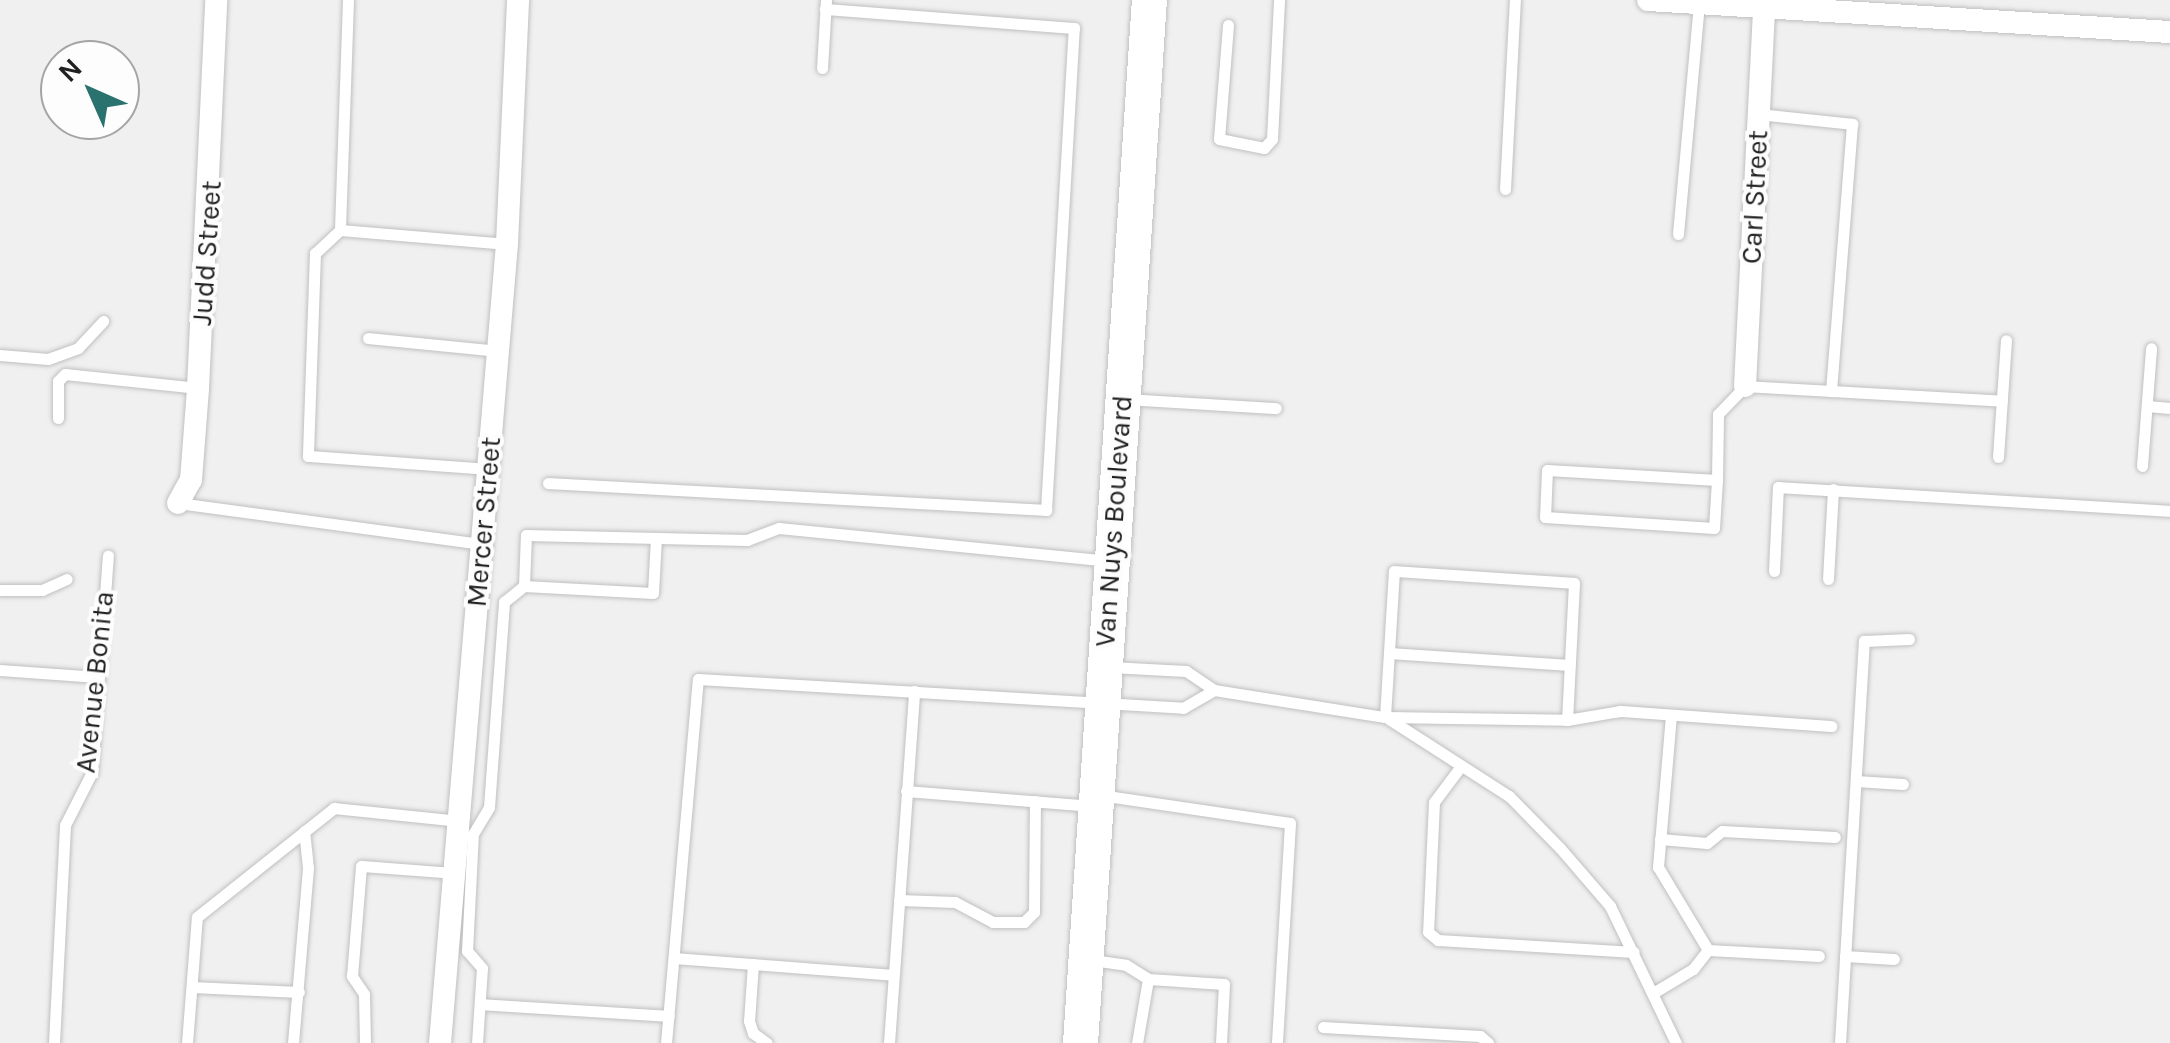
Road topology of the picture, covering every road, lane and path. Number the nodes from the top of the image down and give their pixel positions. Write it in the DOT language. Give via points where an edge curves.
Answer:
graph roads {
  1 [pos="216,0"];
  2 [pos="348,0"];
  3 [pos="518,0"];
  4 [pos="1149,0"];
  5 [pos="1279,0"];
  6 [pos="1515,0"];
  7 [pos="1648,0"];
  8 [pos="1699,3"];
  9 [pos="1779,4"];
  10 [pos="826,5"];
  11 [pos="1228,25"];
  12 [pos="2170,32"];
  13 [pos="822,68"];
  14 [pos="1759,114"];
  15 [pos="1505,189"];
  16 [pos="340,230"];
  17 [pos="1678,234"];
  18 [pos="507,244"];
  19 [pos="103,321"];
  20 [pos="368,338"];
  21 [pos="2006,340"];
  22 [pos="2151,348"];
  23 [pos="498,351"];
  24 [pos="0,355"];
  25 [pos="1746,386"];
  26 [pos="198,388"];
  27 [pos="1832,391"];
  28 [pos="1122,399"];
  29 [pos="2002,401"];
  30 [pos="2147,406"];
  31 [pos="1276,408"];
  32 [pos="2170,408"];
  33 [pos="58,418"];
  34 [pos="1998,457"];
  35 [pos="2142,466"];
  36 [pos="488,470"];
  37 [pos="1717,480"];
  38 [pos="548,484"];
  39 [pos="1833,489"];
  40 [pos="178,503"];
  41 [pos="2170,511"];
  42 [pos="656,538"];
  43 [pos="482,544"];
  44 [pos="108,556"];
  45 [pos="1112,561"];
  46 [pos="1774,572"];
  47 [pos="68,579"];
  48 [pos="1828,579"];
  49 [pos="524,586"];
  50 [pos="0,590"];
  51 [pos="1909,640"];
  52 [pos="1389,653"];
  53 [pos="1570,665"];
  54 [pos="1104,667"];
  55 [pos="0,670"];
  56 [pos="98,677"];
  57 [pos="1214,690"];
  58 [pos="914,691"];
  59 [pos="1102,702"];
  60 [pos="1671,715"];
  61 [pos="1385,716"];
  62 [pos="1567,720"];
  63 [pos="1831,726"];
  64 [pos="1461,766"];
  65 [pos="1856,781"];
  66 [pos="1903,784"];
  67 [pos="906,790"];
  68 [pos="1096,801"];
  69 [pos="1035,802"];
  70 [pos="459,821"];
  71 [pos="304,832"];
  72 [pos="1835,837"];
  73 [pos="1660,839"];
  74 [pos="454,872"];
  75 [pos="899,900"];
  76 [pos="1708,950"];
  77 [pos="1634,952"];
  78 [pos="1820,956"];
  79 [pos="1845,956"];
  80 [pos="674,958"];
  81 [pos="1085,959"];
  82 [pos="1894,959"];
  83 [pos="752,964"];
  84 [pos="894,976"];
  85 [pos="1148,978"];
  86 [pos="192,987"];
  87 [pos="299,992"];
  88 [pos="1653,993"];
  89 [pos="480,1004"];
  90 [pos="668,1016"];
  91 [pos="1323,1027"];
  92 [pos="1670,1042"];
  93 [pos="54,1043"];
  94 [pos="187,1043"];
  95 [pos="293,1043"];
  96 [pos="365,1043"];
  97 [pos="440,1043"];
  98 [pos="477,1043"];
  99 [pos="666,1043"];
  100 [pos="767,1043"];
  101 [pos="888,1043"];
  102 [pos="1080,1043"];
  103 [pos="1137,1043"];
  104 [pos="1221,1043"];
  105 [pos="1277,1043"];
  106 [pos="1488,1043"];
  107 [pos="1840,1043"];
  1 -- 26 [label="street, Judd Street"];
  2 -- 16 [label="lane"];
  3 -- 18 [label="street, Mercer Street"];
  4 -- 28 [label="main road, Van Nuys Boulevard"];
  5 -- 11 [label="lane" via="1272,139 1264,148 1219,139"];
  6 -- 15 [label="lane"];
  7 -- 8 [label="street"];
  8 -- 9 [label="street"];
  8 -- 17 [label="lane"];
  9 -- 12 [label="street"];
  9 -- 14 [label="street, Carl Street"];
  10 -- 13 [label="lane"];
  10 -- 38 [label="lane" via="1074,28 1046,510"];
  14 -- 25 [label="street, Carl Street"];
  14 -- 27 [label="lane" via="1852,124"];
  16 -- 18 [label="lane"];
  16 -- 36 [label="lane" via="315,253 308,456"];
  18 -- 23 [label="street, Mercer Street"];
  19 -- 24 [label="lane" via="78,348 48,359"];
  20 -- 23 [label="lane"];
  21 -- 29 [label="lane"];
  22 -- 30 [label="lane"];
  23 -- 36 [label="street, Mercer Street"];
  25 -- 27 [label="lane"];
  25 -- 37 [label="lane" via="1718,414"];
  26 -- 33 [label="lane" via="65,374 58,381"];
  26 -- 40 [label="street, Judd Street" via="191,480"];
  27 -- 29 [label="lane"];
  28 -- 31 [label="lane"];
  28 -- 45 [label="main road, Van Nuys Boulevard"];
  29 -- 34 [label="lane"];
  30 -- 32 [label="lane"];
  30 -- 35 [label="lane"];
  36 -- 43 [label="street, Mercer Street"];
  37 -- 37 [label="lane" via="1547,470 1545,516 1714,528"];
  39 -- 41 [label="lane"];
  39 -- 46 [label="lane" via="1778,487"];
  39 -- 48 [label="lane"];
  40 -- 43 [label="lane"];
  42 -- 45 [label="lane" via="747,540 779,528"];
  42 -- 49 [label="lane" via="526,535"];
  42 -- 49 [label="lane" via="653,593"];
  43 -- 70 [label="street, Mercer Street"];
  44 -- 56 [label="lane, Avenue Bonita"];
  45 -- 54 [label="main road, Van Nuys Boulevard"];
  47 -- 50 [label="lane" via="42,590"];
  49 -- 89 [label="lane" via="504,602 489,807 473,834 467,951 482,968"];
  51 -- 65 [label="lane" via="1864,641"];
  52 -- 53 [label="lane"];
  52 -- 53 [label="lane" via="1394,570 1574,583"];
  52 -- 61 [label="lane"];
  53 -- 62 [label="lane"];
  54 -- 57 [label="lane" via="1186,671"];
  54 -- 59 [label="main road, Van Nuys Boulevard"];
  55 -- 56 [label="lane"];
  56 -- 93 [label="lane, Avenue Bonita" via="92,772 65,825"];
  57 -- 59 [label="lane" via="1183,708"];
  57 -- 61 [label="lane"];
  58 -- 59 [label="lane"];
  58 -- 67 [label="lane"];
  58 -- 80 [label="lane" via="698,679"];
  59 -- 68 [label="main road, Van Nuys Boulevard"];
  60 -- 62 [label="lane" via="1620,712"];
  60 -- 63 [label="lane"];
  60 -- 73 [label="lane"];
  61 -- 62 [label="lane"];
  61 -- 64 [label="lane"];
  64 -- 77 [label="lane" via="1508,796 1560,848 1610,906"];
  64 -- 77 [label="lane" via="1434,802 1428,932 1438,940"];
  65 -- 66 [label="lane"];
  65 -- 79 [label="lane"];
  67 -- 69 [label="lane"];
  67 -- 75 [label="lane"];
  68 -- 69 [label="lane"];
  68 -- 81 [label="main road, Van Nuys Boulevard"];
  68 -- 105 [label="lane" via="1290,823"];
  69 -- 75 [label="lane" via="1034,912 1008,926 954,902"];
  70 -- 71 [label="lane" via="334,808"];
  70 -- 74 [label="street, Mercer Street"];
  71 -- 86 [label="lane" via="197,917"];
  71 -- 87 [label="lane"];
  72 -- 73 [label="lane" via="1722,831 1708,843"];
  73 -- 76 [label="lane" via="1658,867"];
  74 -- 96 [label="lane" via="360,866 352,976 364,994"];
  74 -- 97 [label="street, Mercer Street"];
  75 -- 84 [label="lane"];
  76 -- 78 [label="lane"];
  76 -- 88 [label="lane" via="1693,970"];
  77 -- 88 [label="lane"];
  79 -- 82 [label="lane"];
  79 -- 107 [label="lane"];
  80 -- 83 [label="lane"];
  80 -- 90 [label="lane"];
  81 -- 85 [label="lane" via="1126,964"];
  81 -- 102 [label="main road, Van Nuys Boulevard"];
  83 -- 84 [label="lane"];
  83 -- 100 [label="lane" via="749,1021"];
  84 -- 101 [label="lane"];
  85 -- 103 [label="lane"];
  85 -- 104 [label="lane" via="1224,984"];
  86 -- 87 [label="lane"];
  86 -- 94 [label="lane"];
  87 -- 95 [label="lane"];
  88 -- 92 [label="lane"];
  89 -- 90 [label="lane"];
  89 -- 98 [label="lane"];
  90 -- 99 [label="lane"];
  91 -- 106 [label="lane" via="1480,1036"];
}
